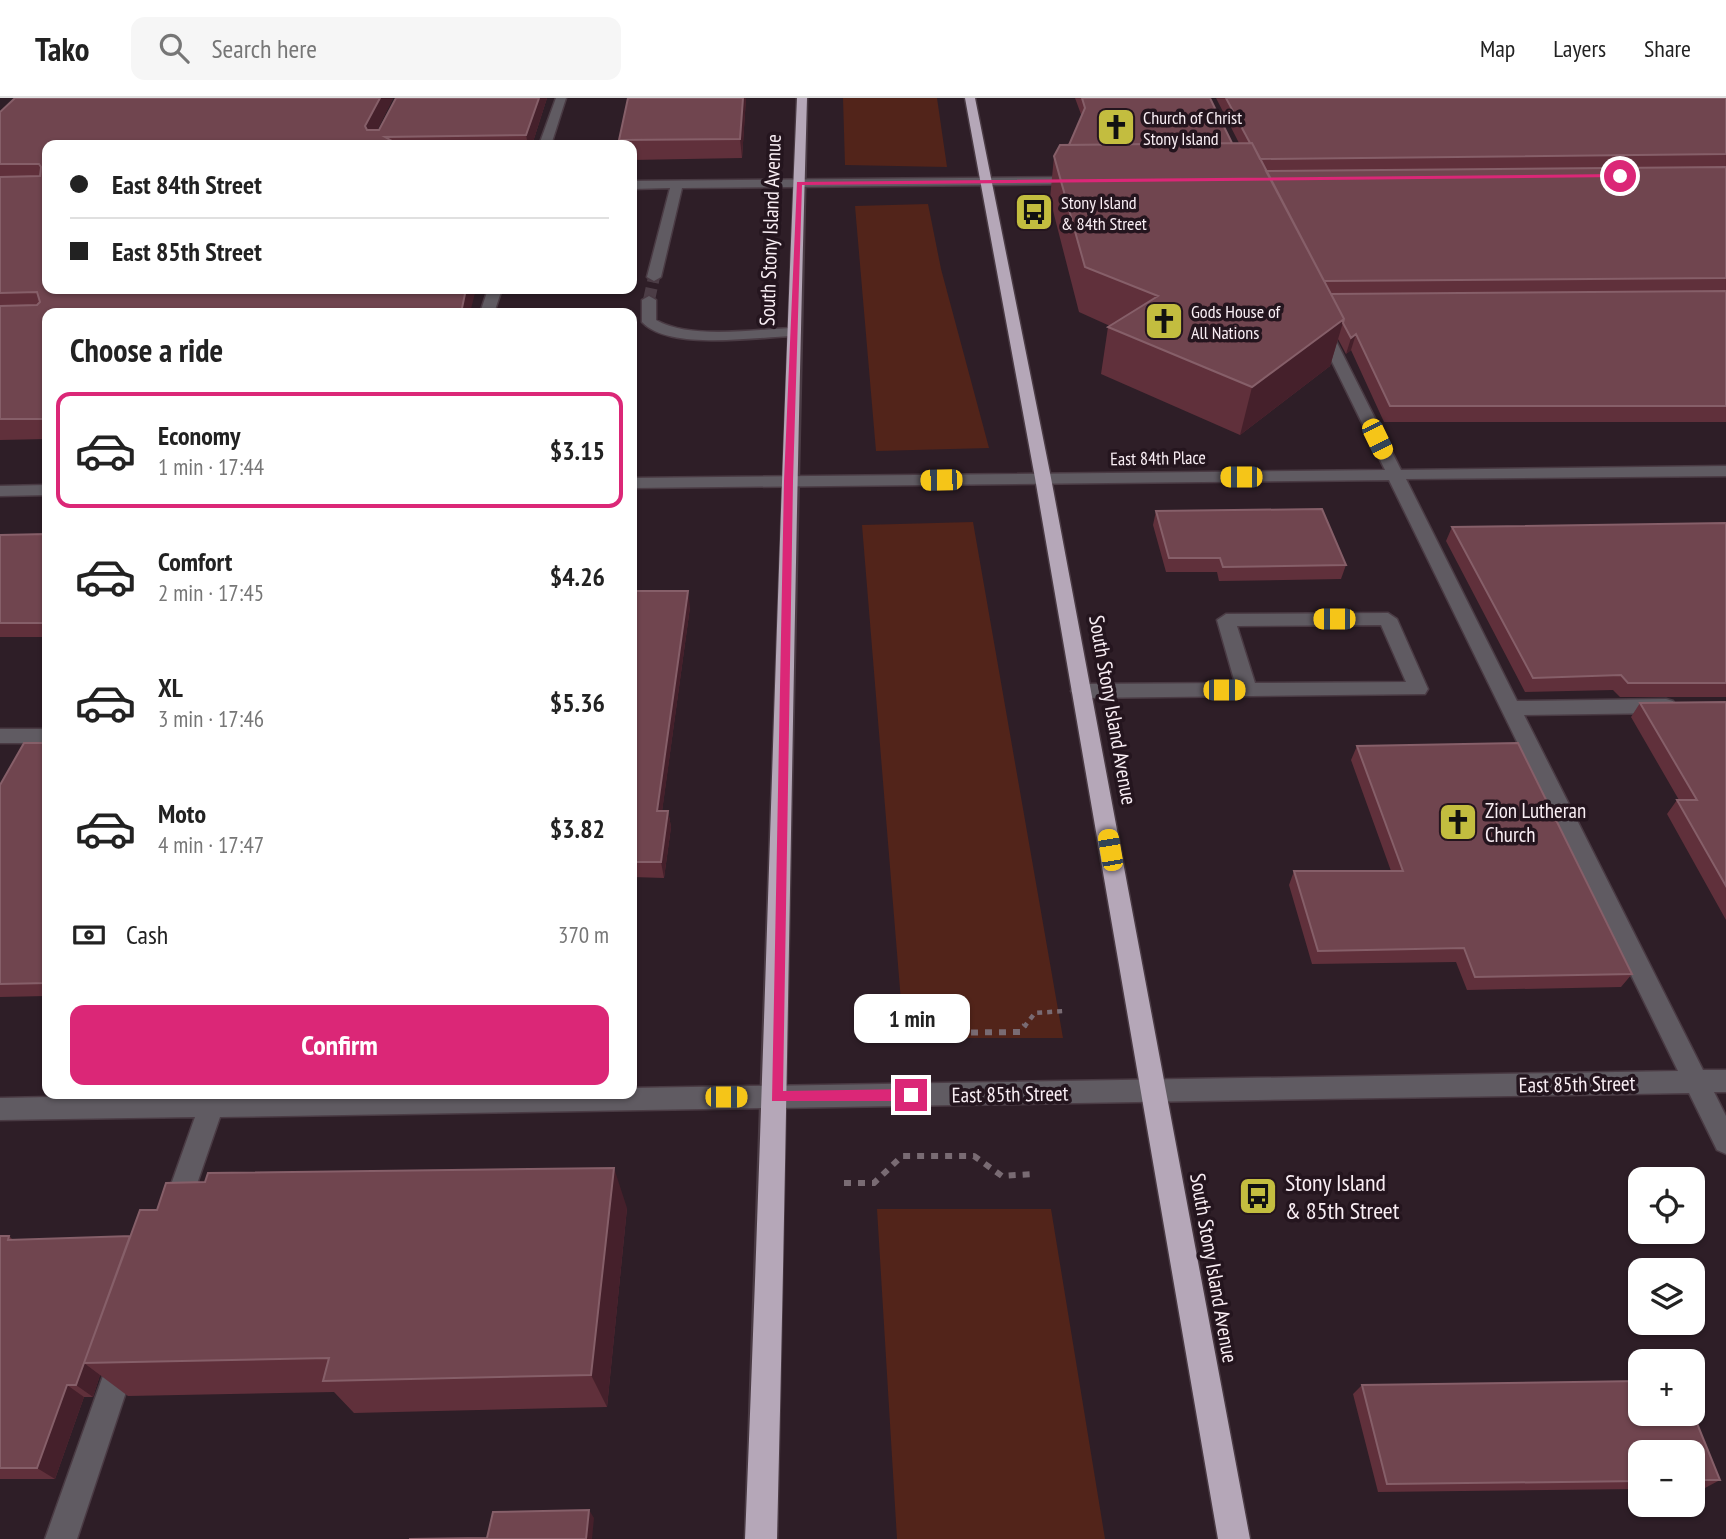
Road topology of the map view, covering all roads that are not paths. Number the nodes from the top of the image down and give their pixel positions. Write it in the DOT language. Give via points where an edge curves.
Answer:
graph roads {
  1 [pos="561,98"];
  2 [pos="802,98"];
  3 [pos="970,98"];
  4 [pos="547,140"];
  5 [pos="1095,181"];
  6 [pos="985,182"];
  7 [pos="799,183"];
  8 [pos="677,184"];
  9 [pos="637,185"];
  10 [pos="654,277"];
  11 [pos="649,300"];
  12 [pos="1316,315"];
  13 [pos="794,332"];
  14 [pos="1726,471"];
  15 [pos="1395,475"];
  16 [pos="1043,478"];
  17 [pos="788,481"];
  18 [pos="637,483"];
  19 [pos="42,490"];
  20 [pos="0,491"];
  21 [pos="1247,690"];
  22 [pos="1081,691"];
  23 [pos="1686,706"];
  24 [pos="1511,708"];
  25 [pos="0,736"];
  26 [pos="42,736"];
  27 [pos="1726,1081"];
  28 [pos="1696,1082"];
  29 [pos="1153,1092"];
  30 [pos="637,1097"];
  31 [pos="776,1097"];
  32 [pos="213,1099"];
  33 [pos="0,1109"];
  34 [pos="1726,1142"];
  35 [pos="167,1233"];
  36 [pos="132,1335"];
  37 [pos="61,1539"];
  38 [pos="761,1539"];
  39 [pos="1234,1539"];
  1 -- 4 [label="street"];
  2 -- 7 [label="highway, South Stony Island Avenue"];
  3 -- 6 [label="highway, South Stony Island Avenue"];
  5 -- 6 [label="street"];
  6 -- 7 [label="street"];
  6 -- 16 [label="highway, South Stony Island Avenue"];
  7 -- 8 [label="street"];
  7 -- 13 [label="highway, South Stony Island Avenue"];
  8 -- 9 [label="street"];
  8 -- 10 [label="street"];
  11 -- 13 [label="street" via="649,322 666,332"];
  12 -- 15 [label="street"];
  13 -- 17 [label="highway, South Stony Island Avenue"];
  14 -- 15 [label="street, East 84th Place"];
  15 -- 16 [label="street, East 84th Place"];
  15 -- 24 [label="street"];
  16 -- 17 [label="street, East 84th Place"];
  16 -- 22 [label="highway, South Stony Island Avenue"];
  17 -- 18 [label="street, East 84th Place"];
  17 -- 31 [label="highway, South Stony Island Avenue"];
  19 -- 20 [label="street"];
  21 -- 21 [label="street" via="1379,689 1418,689 1388,619 1226,620"];
  21 -- 22 [label="street"];
  22 -- 29 [label="highway, South Stony Island Avenue"];
  23 -- 24 [label="street"];
  24 -- 28 [label="street"];
  25 -- 26 [label="street"];
  27 -- 28 [label="street, East 85th Street"];
  28 -- 29 [label="street, East 85th Street"];
  28 -- 34 [label="street"];
  29 -- 31 [label="street, East 85th Street"];
  29 -- 39 [label="highway, South Stony Island Avenue"];
  30 -- 31 [label="street, East 85th Street"];
  31 -- 38 [label="highway, South Stony Island Avenue"];
  32 -- 33 [label="street, East 85th Street"];
  32 -- 35 [label="street"];
  36 -- 37 [label="street"];
}
